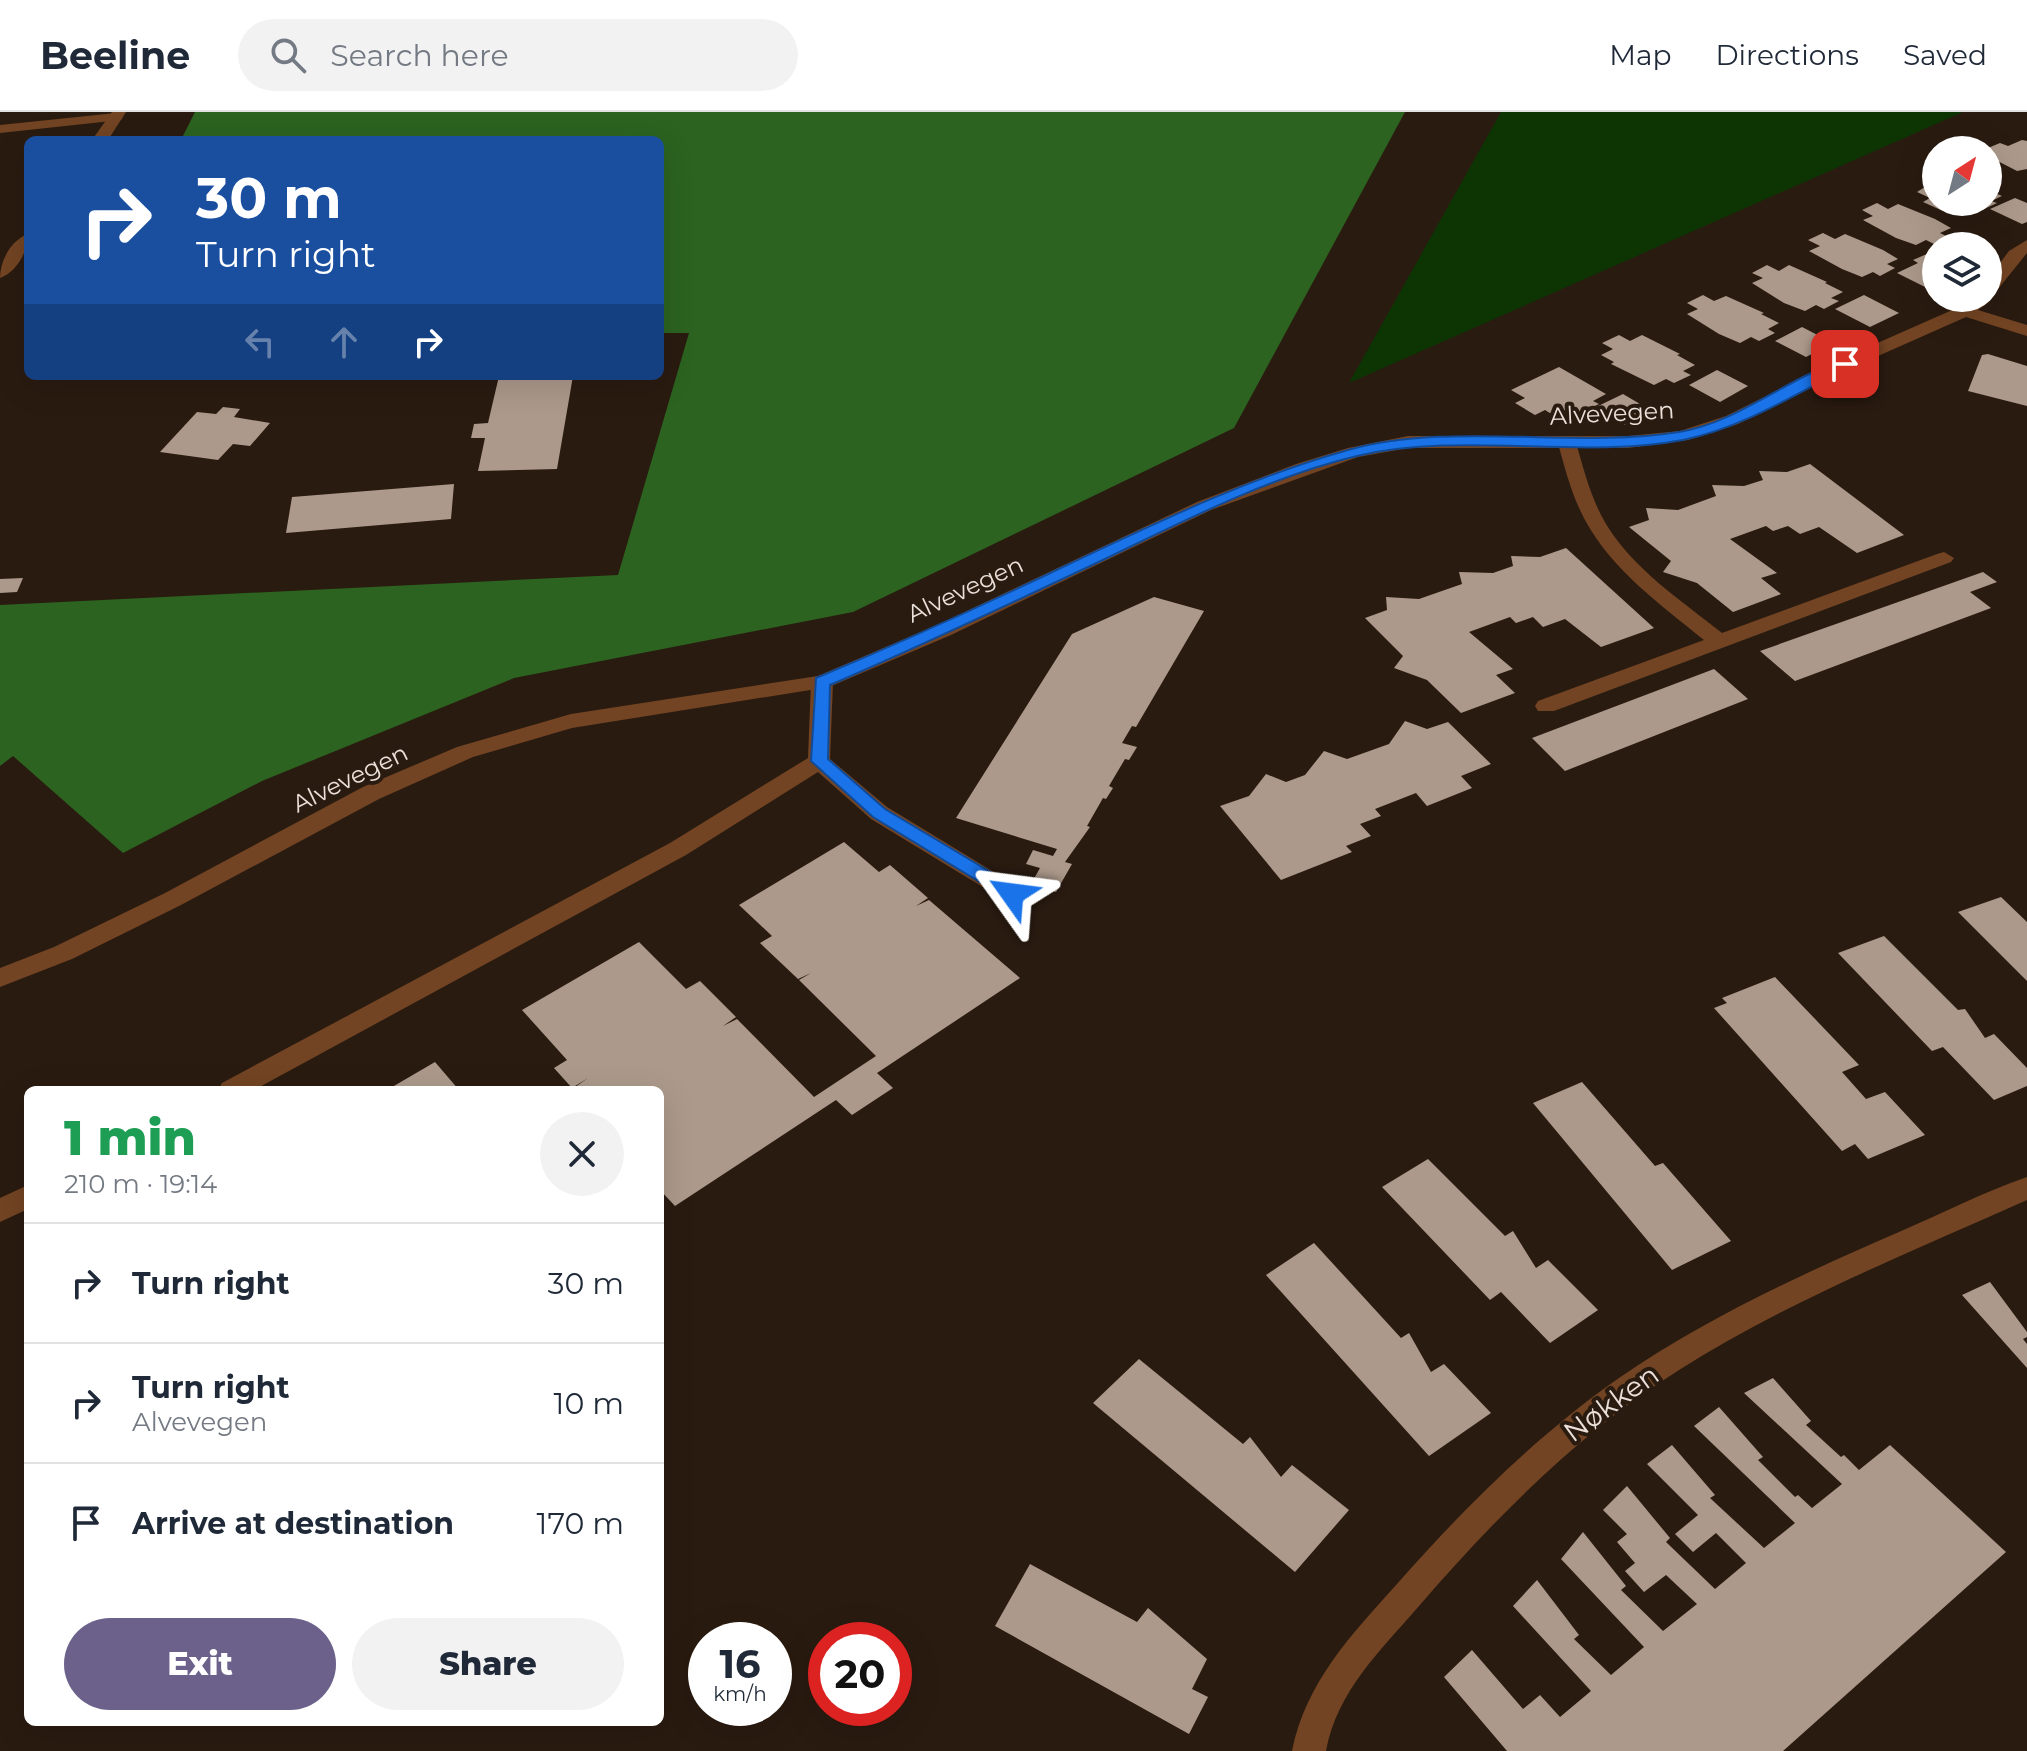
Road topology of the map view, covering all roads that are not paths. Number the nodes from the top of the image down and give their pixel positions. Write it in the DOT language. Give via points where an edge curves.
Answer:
graph roads {
  1 [pos="118,114"];
  2 [pos="0,129"];
  3 [pos="103,136"];
  4 [pos="24,244"];
  5 [pos="2027,245"];
  6 [pos="2002,271"];
  7 [pos="0,273"];
  8 [pos="1957,312"];
  9 [pos="1990,312"];
  10 [pos="2027,331"];
  11 [pos="1567,443"];
  12 [pos="1944,558"];
  13 [pos="1720,642"];
  14 [pos="822,682"];
  15 [pos="1546,706"];
  16 [pos="819,761"];
  17 [pos="1012,894"];
  18 [pos="0,978"];
  19 [pos="238,1086"];
  20 [pos="2027,1188"];
  21 [pos="24,1198"];
  22 [pos="0,1211"];
  23 [pos="1309,1751"];
  1 -- 2 [label="street"];
  1 -- 3 [label="street"];
  4 -- 7 [label="street"];
  5 -- 6 [label="street"];
  8 -- 11 [label="street, Alvevegen" via="1707,430 1657,440"];
  9 -- 10 [label="street, Alvevegen"];
  11 -- 13 [label="street" via="1599,528 1630,566"];
  11 -- 14 [label="street, Alvevegen" via="1408,442 1303,468 1204,506"];
  12 -- 13 [label="street"];
  13 -- 15 [label="street"];
  14 -- 16 [label="street"];
  14 -- 18 [label="street, Alvevegen" via="571,721 476,748 371,793 173,899"];
  16 -- 17 [label="street" via="879,813"];
  16 -- 19 [label="street" via="678,849"];
  20 -- 23 [label="street, Nøkken" via="1751,1315 1669,1360 1579,1424 1452,1543 1334,1681 1316,1717"];
  21 -- 22 [label="street"];
}
